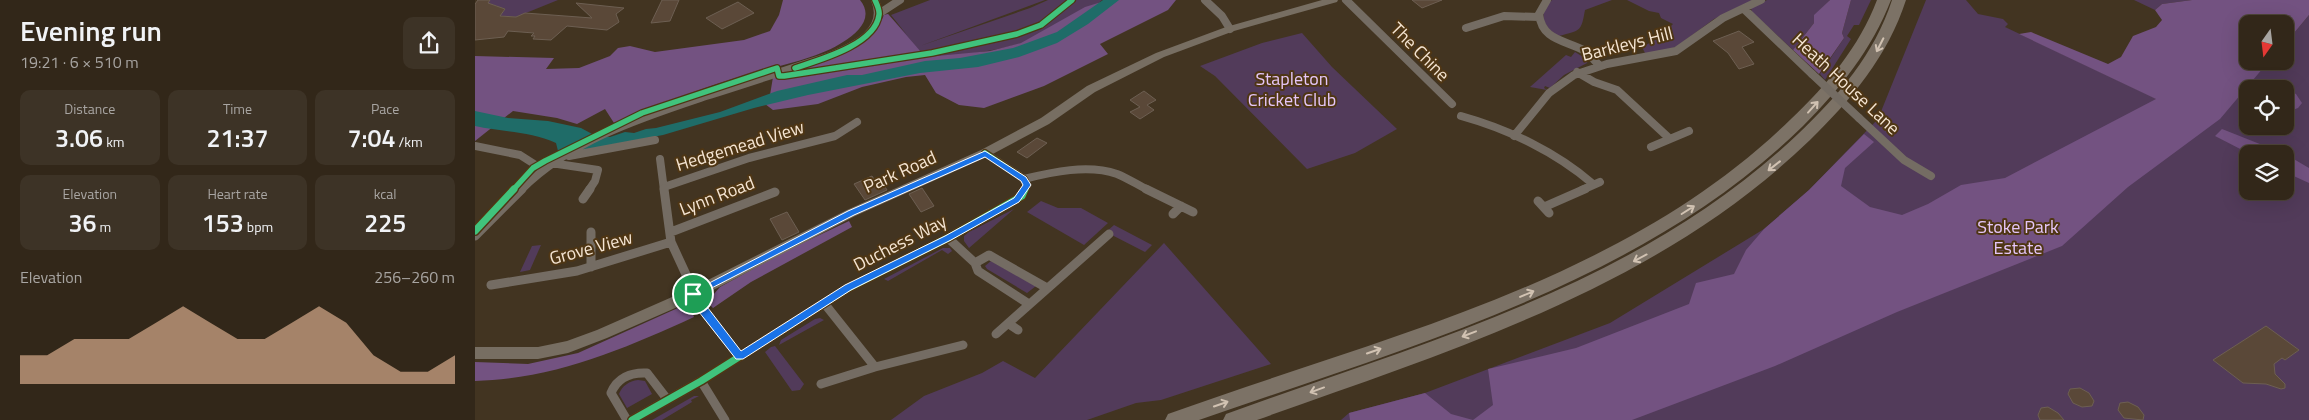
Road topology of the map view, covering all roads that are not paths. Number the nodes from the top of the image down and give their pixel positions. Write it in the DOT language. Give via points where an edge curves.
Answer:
graph roads {
  1 [pos="875,0"];
  2 [pos="900,0"];
  3 [pos="1205,0"];
  4 [pos="1333,0"];
  5 [pos="1347,0"];
  6 [pos="1547,0"];
  7 [pos="1761,0"];
  8 [pos="1884,0"];
  9 [pos="1899,0"];
  10 [pos="1743,9"];
  11 [pos="879,13"];
  12 [pos="1539,17"];
  13 [pos="1230,28"];
  14 [pos="1466,28"];
  15 [pos="1599,65"];
  16 [pos="1577,72"];
  17 [pos="1452,104"];
  18 [pos="1461,116"];
  19 [pos="857,122"];
  20 [pos="1689,131"];
  21 [pos="1515,136"];
  22 [pos="1670,139"];
  23 [pos="655,140"];
  24 [pos="475,146"];
  25 [pos="1651,147"];
  26 [pos="985,153"];
  27 [pos="563,156"];
  28 [pos="660,159"];
  29 [pos="551,163"];
  30 [pos="542,169"];
  31 [pos="1931,176"];
  32 [pos="1024,179"];
  33 [pos="664,188"];
  34 [pos="775,192"];
  35 [pos="583,199"];
  36 [pos="1181,206"];
  37 [pos="1543,207"];
  38 [pos="1193,212"];
  39 [pos="1173,214"];
  40 [pos="591,232"];
  41 [pos="671,232"];
  42 [pos="1109,234"];
  43 [pos="475,236"];
  44 [pos="948,238"];
  45 [pos="671,242"];
  46 [pos="1094,248"];
  47 [pos="1104,253"];
  48 [pos="975,263"];
  49 [pos="591,267"];
  50 [pos="524,271"];
  51 [pos="519,282"];
  52 [pos="491,285"];
  53 [pos="1047,288"];
  54 [pos="693,294"];
  55 [pos="824,303"];
  56 [pos="1029,304"];
  57 [pos="1009,324"];
  58 [pos="1018,330"];
  59 [pos="997,334"];
  60 [pos="963,345"];
  61 [pos="475,353"];
  62 [pos="739,356"];
  63 [pos="875,367"];
  64 [pos="701,381"];
  65 [pos="821,384"];
  66 [pos="667,399"];
  67 [pos="627,420"];
  68 [pos="632,420"];
  69 [pos="725,420"];
  70 [pos="1175,420"];
  71 [pos="1233,420"];
  1 -- 11 [label="street"];
  2 -- 11 [label="street"];
  3 -- 13 [label="street"];
  4 -- 13 [label="main road, Park Road"];
  5 -- 17 [label="street, The Chine"];
  6 -- 12 [label="street" via="1539,10"];
  7 -- 10 [label="street, Barkleys Hill"];
  70 -- 8 [label="highway, one-way" via="1509,302 1601,262 1650,234 1724,187 1798,123 1851,61"];
  9 -- 71 [label="highway, one-way" via="1879,48 1855,84 1813,131 1735,197 1664,245 1517,316"];
  10 -- 15 [label="street, Barkleys Hill" via="1676,50 1649,58"];
  10 -- 31 [label="street, Heath House Lane, bridge" via="1904,160"];
  11 -- 27 [label="street" via="877,22 867,35 843,51 652,114 604,133"];
  12 -- 14 [label="street" via="1504,16"];
  12 -- 15 [label="street" via="1548,35 1585,52"];
  13 -- 26 [label="main road, Park Road" via="1160,55 1110,79"];
  15 -- 16 [label="street, Barkleys Hill"];
  16 -- 21 [label="street, Barkleys Hill" via="1541,101"];
  16 -- 22 [label="street" via="1593,82 1617,90"];
  18 -- 21 [label="street" via="1474,115"];
  19 -- 33 [label="street, Hedgemead View" via="817,144 749,158"];
  20 -- 22 [label="street"];
  21 -- 37 [label="street" via="1596,183"];
  22 -- 25 [label="street"];
  23 -- 27 [label="street"];
  24 -- 30 [label="street" via="517,154"];
  26 -- 32 [label="street"];
  26 -- 54 [label="main road, Park Road" via="851,213"];
  27 -- 29 [label="street"];
  28 -- 33 [label="street"];
  29 -- 30 [label="street"];
  29 -- 35 [label="street" via="598,170"];
  30 -- 43 [label="street"];
  32 -- 36 [label="street" via="1055,172 1105,171"];
  32 -- 44 [label="street, Duchess Way" via="1027,185 1022,196"];
  33 -- 41 [label="street"];
  34 -- 41 [label="street, Lynn Road"];
  36 -- 38 [label="street"];
  36 -- 39 [label="street"];
  40 -- 49 [label="street"];
  41 -- 45 [label="street"];
  42 -- 46 [label="street"];
  44 -- 48 [label="street"];
  44 -- 55 [label="street, Duchess Way"];
  45 -- 49 [label="street, Grove View"];
  45 -- 54 [label="street"];
  46 -- 47 [label="street"];
  46 -- 53 [label="street"];
  48 -- 53 [label="street" via="989,255"];
  48 -- 56 [label="street" via="978,271"];
  49 -- 51 [label="street, Grove View"];
  50 -- 51 [label="street"];
  51 -- 52 [label="street, Grove View"];
  53 -- 56 [label="street"];
  54 -- 61 [label="main road, Park Road" via="568,347 538,352"];
  54 -- 62 [label="street"];
  55 -- 62 [label="street, Duchess Way"];
  55 -- 63 [label="street"];
  56 -- 57 [label="street"];
  57 -- 58 [label="street"];
  57 -- 59 [label="street"];
  60 -- 63 [label="street"];
  62 -- 64 [label="street, Duchess Way"];
  63 -- 65 [label="street"];
  64 -- 66 [label="street, Duchess Way"];
  64 -- 69 [label="street"];
  66 -- 67 [label="street" via="647,372 631,373 613,387 611,393"];
  66 -- 68 [label="street, Duchess Way"];
}
